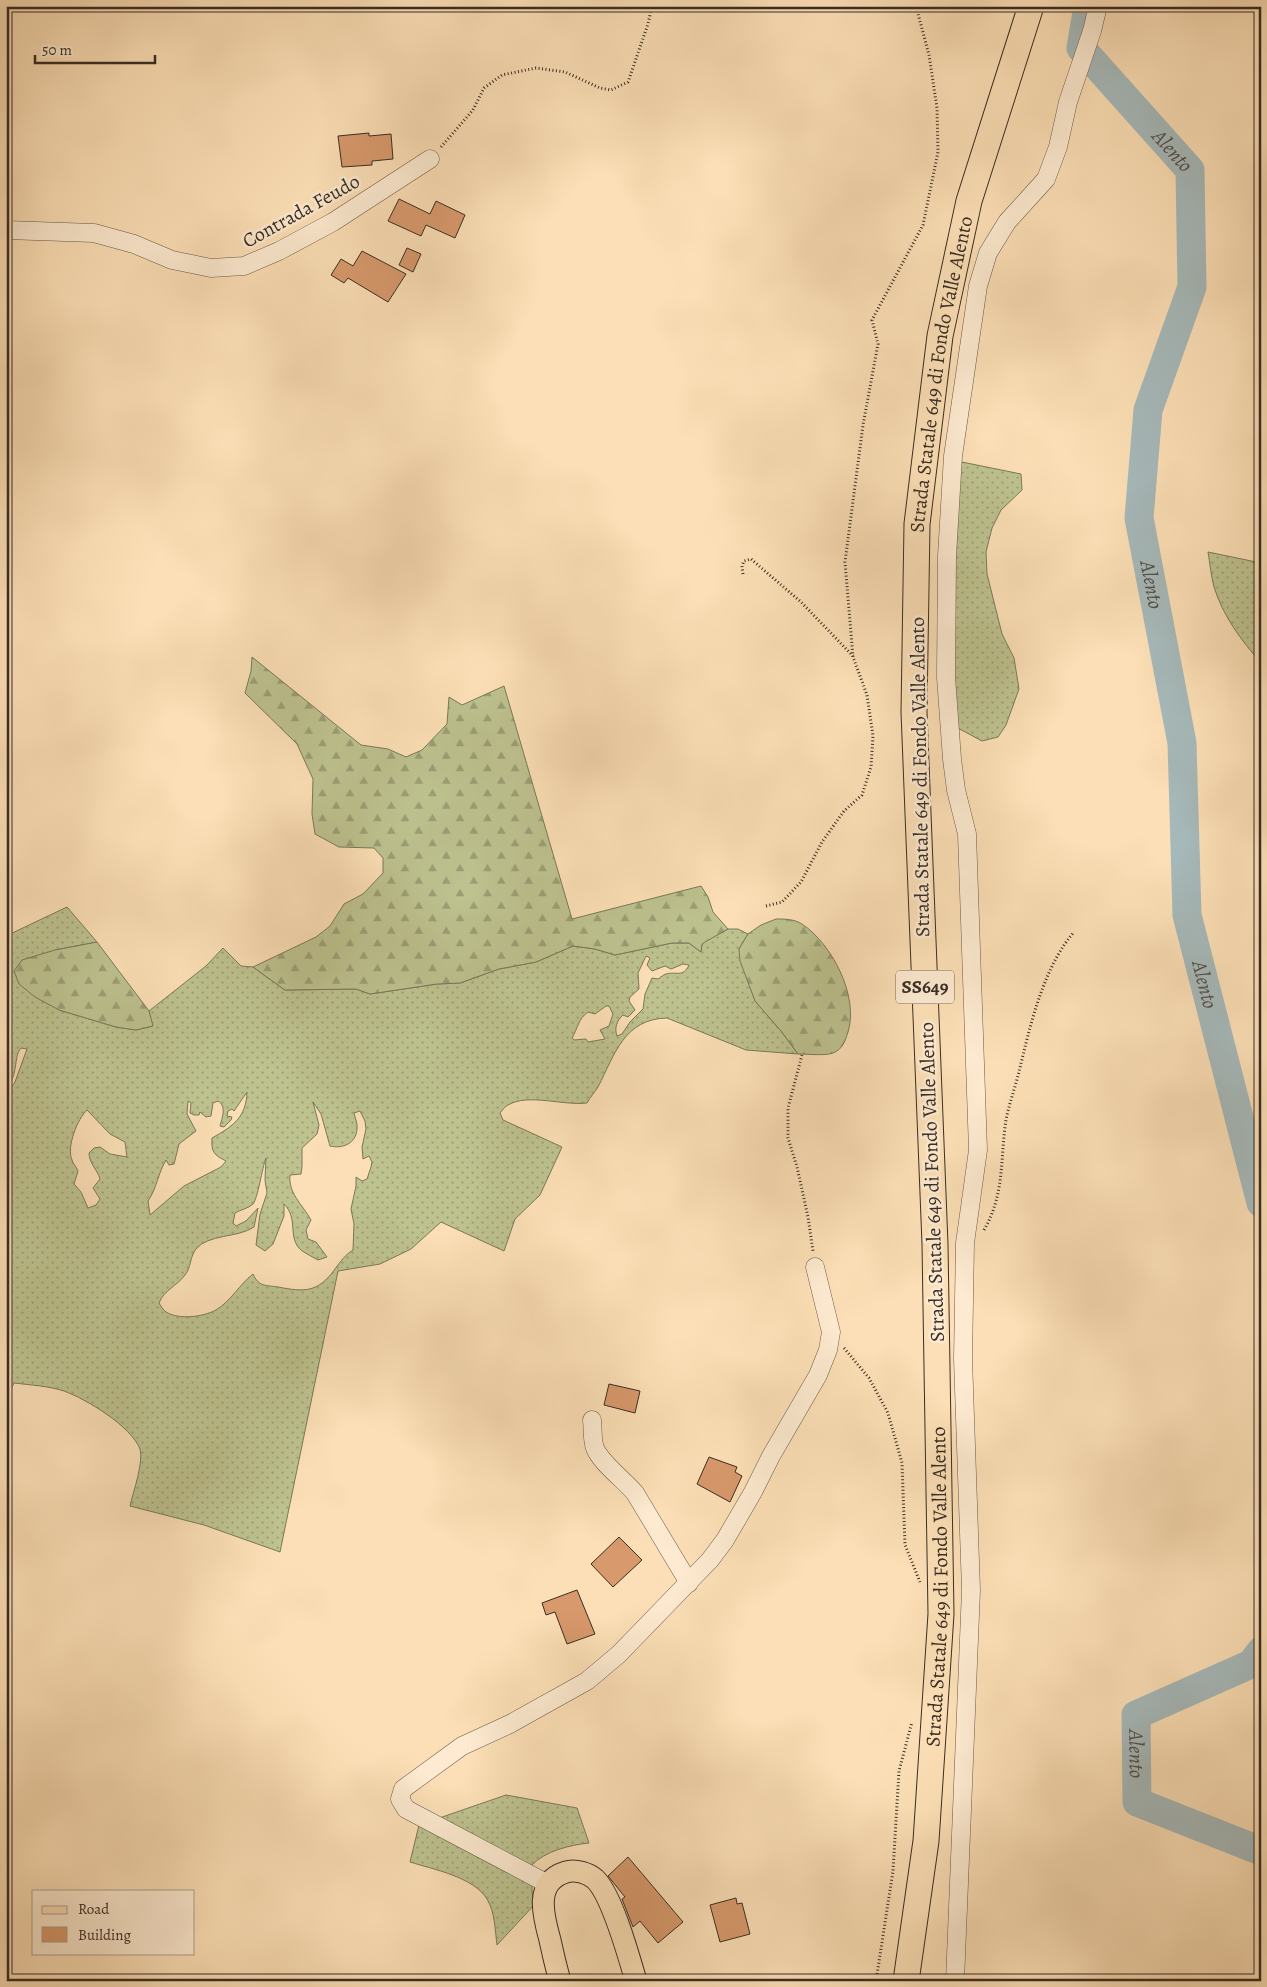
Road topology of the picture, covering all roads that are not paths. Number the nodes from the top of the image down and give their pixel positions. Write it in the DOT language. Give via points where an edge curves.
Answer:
graph roads {
  1 [pos="1031,6"];
  2 [pos="1098,6"];
  3 [pos="430,159"];
  4 [pos="6,230"];
  5 [pos="815,1267"];
  6 [pos="592,1420"];
  7 [pos="689,1583"];
  8 [pos="548,1884"];
  9 [pos="560,1981"];
  10 [pos="636,1981"];
  11 [pos="906,1981"];
  12 [pos="955,1981"];
  1 -- 11 [label="highway, Strada Statale 649 di Fondo Valle Alento / SS649" via="967,210 940,336 917,524 914,712 935,1244 941,1614 926,1842"];
  2 -- 12 [label="street" via="1046,179 1007,222 988,253 978,286 953,456 947,556 946,677 956,790 967,834 978,1150 965,1243 963,1359 971,1590"];
  3 -- 4 [label="street, Contrada Feudo" via="333,222 280,251 244,266 211,268 172,260 134,244 94,233"];
  5 -- 7 [label="street" via="831,1332 828,1350 818,1375 725,1540"];
  6 -- 7 [label="street" via="594,1447 601,1459 636,1494"];
  7 -- 8 [label="street" via="587,1681 510,1724 462,1746 403,1789 400,1799 406,1810"];
  8 -- 9 [label="main road" via="544,1894 544,1916"];
  8 -- 10 [label="main road" via="554,1878 573,1871 595,1879 620,1928"];
}
